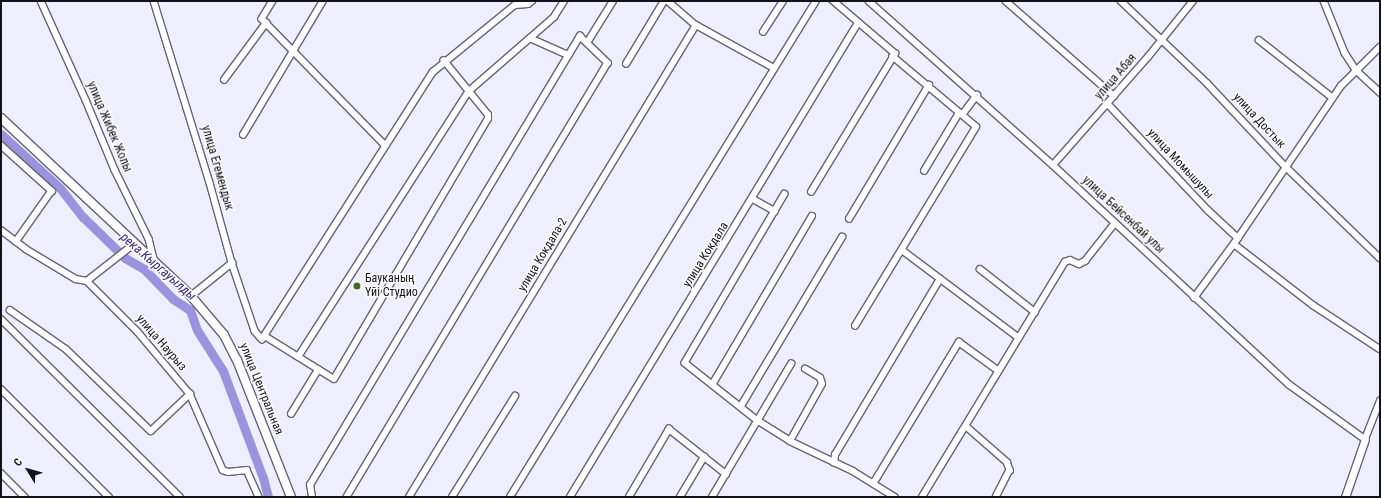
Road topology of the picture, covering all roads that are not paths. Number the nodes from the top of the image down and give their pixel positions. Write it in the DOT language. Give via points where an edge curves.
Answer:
graph roads {
  1 [pos="41,1"];
  2 [pos="154,1"];
  3 [pos="272,1"];
  4 [pos="323,1"];
  5 [pos="532,1"];
  6 [pos="564,1"];
  7 [pos="613,1"];
  8 [pos="664,1"];
  9 [pos="668,1"];
  10 [pos="783,1"];
  11 [pos="816,1"];
  12 [pos="834,1"];
  13 [pos="870,1"];
  14 [pos="1006,1"];
  15 [pos="1121,1"];
  16 [pos="1193,1"];
  17 [pos="1324,1"];
  18 [pos="266,23"];
  19 [pos="858,23"];
  20 [pos="696,24"];
  21 [pos="763,32"];
  22 [pos="530,38"];
  23 [pos="1259,40"];
  24 [pos="1161,41"];
  25 [pos="588,43"];
  26 [pos="1380,47"];
  27 [pos="293,50"];
  28 [pos="568,55"];
  29 [pos="893,57"];
  30 [pos="444,62"];
  31 [pos="626,64"];
  32 [pos="774,68"];
  33 [pos="1356,70"];
  34 [pos="224,80"];
  35 [pos="929,85"];
  36 [pos="469,91"];
  37 [pos="1380,92"];
  38 [pos="977,95"];
  39 [pos="1114,96"];
  40 [pos="1332,97"];
  41 [pos="1108,104"];
  42 [pos="960,114"];
  43 [pos="1,118"];
  44 [pos="243,135"];
  45 [pos="1,145"];
  46 [pos="386,146"];
  47 [pos="1053,165"];
  48 [pos="1286,166"];
  49 [pos="924,171"];
  50 [pos="811,192"];
  51 [pos="785,194"];
  52 [pos="753,199"];
  53 [pos="775,211"];
  54 [pos="812,216"];
  55 [pos="849,219"];
  56 [pos="1115,223"];
  57 [pos="1,230"];
  58 [pos="842,237"];
  59 [pos="1238,238"];
  60 [pos="16,242"];
  61 [pos="134,244"];
  62 [pos="1234,244"];
  63 [pos="902,250"];
  64 [pos="1380,258"];
  65 [pos="155,263"];
  66 [pos="232,263"];
  67 [pos="980,269"];
  68 [pos="940,279"];
  69 [pos="87,281"];
  70 [pos="191,296"];
  71 [pos="1194,298"];
  72 [pos="10,310"];
  73 [pos="1035,312"];
  74 [pos="1,319"];
  75 [pos="855,326"];
  76 [pos="263,337"];
  77 [pos="1020,338"];
  78 [pos="1380,349"];
  79 [pos="298,357"];
  80 [pos="791,364"];
  81 [pos="805,369"];
  82 [pos="318,370"];
  83 [pos="999,371"];
  84 [pos="712,385"];
  85 [pos="1,389"];
  86 [pos="190,394"];
  87 [pos="515,396"];
  88 [pos="1380,401"];
  89 [pos="741,406"];
  90 [pos="291,414"];
  91 [pos="757,420"];
  92 [pos="966,426"];
  93 [pos="1365,439"];
  94 [pos="790,441"];
  95 [pos="704,457"];
  96 [pos="834,463"];
  97 [pos="1,473"];
  98 [pos="726,474"];
  99 [pos="873,484"];
  100 [pos="25,497"];
  101 [pos="109,497"];
  102 [pos="180,497"];
  103 [pos="259,497"];
  104 [pos="291,497"];
  105 [pos="312,497"];
  106 [pos="347,497"];
  107 [pos="409,497"];
  108 [pos="452,497"];
  109 [pos="510,497"];
  110 [pos="570,497"];
  111 [pos="628,497"];
  112 [pos="680,497"];
  113 [pos="712,497"];
  114 [pos="894,497"];
  115 [pos="922,497"];
  116 [pos="996,497"];
  117 [pos="1345,497"];
  1 -- 65 [label="street, улица Жибек Жолы" via="86,100 114,170 149,239"];
  2 -- 66 [label="street, улица Егемендык"];
  3 -- 18 [label="street" via="262,19"];
  4 -- 27 [label="street"];
  5 -- 30 [label="street" via="528,4 515,5"];
  6 -- 22 [label="street" via="554,17"];
  7 -- 25 [label="street"];
  8 -- 31 [label="street"];
  9 -- 20 [label="street"];
  10 -- 21 [label="street"];
  11 -- 32 [label="street"];
  12 -- 19 [label="street"];
  13 -- 38 [label="street, улица Бейсенбай улы"];
  14 -- 39 [label="street"];
  15 -- 24 [label="street, улица Достык"];
  16 -- 24 [label="street, улица Абая"];
  17 -- 33 [label="street" via="1345,53"];
  18 -- 27 [label="street"];
  18 -- 34 [label="street"];
  19 -- 29 [label="street" via="895,54"];
  19 -- 52 [label="street, улица Кокдала"];
  20 -- 32 [label="street"];
  20 -- 107 [label="street, улица Кокдала-2"];
  22 -- 28 [label="street"];
  22 -- 36 [label="street"];
  23 -- 40 [label="street"];
  24 -- 39 [label="street, улица Абая"];
  24 -- 48 [label="street, улица Достык" via="1237,113"];
  25 -- 28 [label="street" via="580,36"];
  25 -- 106 [label="street" via="608,63"];
  26 -- 33 [label="street"];
  27 -- 44 [label="street"];
  27 -- 46 [label="street"];
  28 -- 105 [label="street" via="310,485"];
  29 -- 35 [label="street"];
  29 -- 50 [label="street"];
  30 -- 36 [label="street"];
  30 -- 46 [label="street" via="426,80"];
  32 -- 109 [label="street"];
  33 -- 37 [label="street"];
  33 -- 40 [label="street"];
  35 -- 42 [label="street"];
  35 -- 55 [label="street"];
  36 -- 79 [label="street"];
  36 -- 82 [label="street" via="488,115 488,119 334,379"];
  38 -- 42 [label="street"];
  38 -- 47 [label="street, улица Бейсенбай улы"];
  39 -- 41 [label="street, улица Абая"];
  40 -- 48 [label="street"];
  41 -- 47 [label="street, улица Абая"];
  41 -- 59 [label="street, улица Момышулы" via="1208,210"];
  42 -- 49 [label="street"];
  42 -- 63 [label="street" via="976,128"];
  43 -- 61 [label="main road, улица Центральная"];
  45 -- 60 [label="street" via="52,192"];
  46 -- 76 [label="street"];
  47 -- 56 [label="street, улица Бейсенбай улы"];
  48 -- 59 [label="street"];
  48 -- 64 [label="street, улица Достык"];
  51 -- 53 [label="street"];
  52 -- 53 [label="street"];
  52 -- 110 [label="street, улица Кокдала"];
  53 -- 84 [label="street" via="685,363"];
  54 -- 84 [label="street"];
  56 -- 71 [label="street, улица Бейсенбай улы"];
  56 -- 73 [label="street" via="1085,261 1080,264 1070,260 1065,262"];
  57 -- 60 [label="street, улица Наурыз"];
  58 -- 89 [label="street"];
  59 -- 62 [label="street"];
  60 -- 69 [label="street, улица Наурыз" via="76,278"];
  61 -- 65 [label="main road, улица Центральная"];
  61 -- 69 [label="street"];
  62 -- 71 [label="street"];
  62 -- 78 [label="street" via="1313,305"];
  63 -- 68 [label="street"];
  63 -- 75 [label="street"];
  65 -- 70 [label="main road, улица Центральная"];
  66 -- 70 [label="street"];
  66 -- 76 [label="street, улица Егемендык" via="255,331"];
  67 -- 73 [label="street"];
  68 -- 77 [label="street"];
  68 -- 96 [label="street" via="835,454"];
  69 -- 86 [label="street, улица Наурыз" via="138,332"];
  70 -- 104 [label="main road, улица Центральная" via="231,346"];
  71 -- 93 [label="street, улица Бейсенбай улы" via="1290,385"];
  72 -- 86 [label="street" via="66,349 151,431"];
  73 -- 77 [label="street"];
  74 -- 102 [label="street"];
  76 -- 79 [label="street"];
  77 -- 83 [label="street"];
  79 -- 82 [label="street"];
  80 -- 91 [label="street"];
  81 -- 94 [label="street" via="820,378 822,384"];
  82 -- 90 [label="street"];
  83 -- 92 [label="street"];
  83 -- 99 [label="street" via="959,342"];
  84 -- 89 [label="street"];
  85 -- 101 [label="street"];
  86 -- 103 [label="street, улица Наурыз" via="223,470 247,470"];
  87 -- 108 [label="street"];
  88 -- 93 [label="street"];
  89 -- 91 [label="street"];
  91 -- 94 [label="street"];
  91 -- 98 [label="street"];
  92 -- 115 [label="street"];
  92 -- 116 [label="street" via="1006,462 1010,470"];
  93 -- 117 [label="street"];
  94 -- 96 [label="street"];
  95 -- 98 [label="street"];
  95 -- 111 [label="street" via="668,429"];
  95 -- 112 [label="street"];
  96 -- 99 [label="street"];
  97 -- 100 [label="street"];
  98 -- 113 [label="street"];
  99 -- 114 [label="street"];
}
